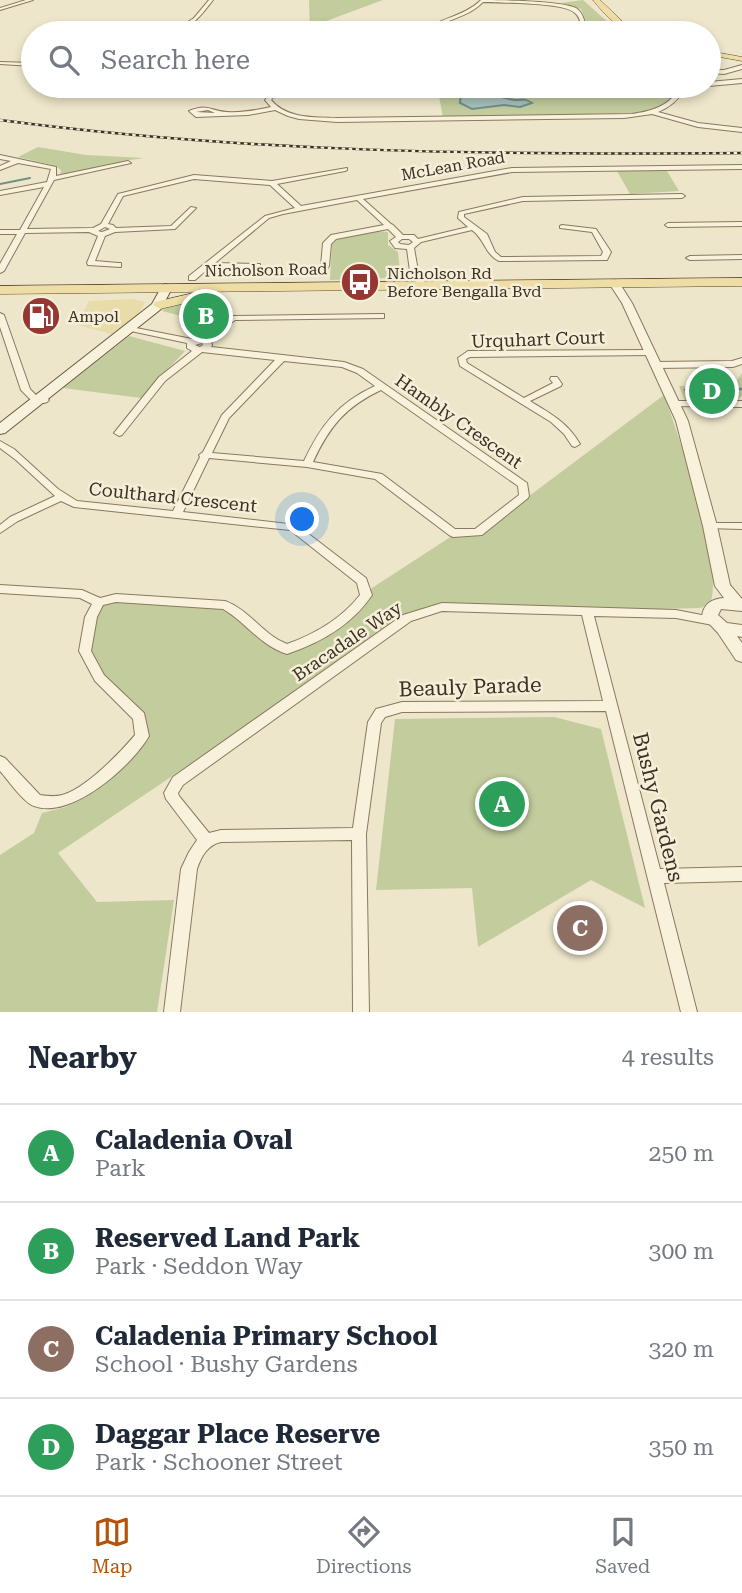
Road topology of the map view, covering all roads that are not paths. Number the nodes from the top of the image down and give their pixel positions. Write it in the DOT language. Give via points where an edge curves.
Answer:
graph roads {
  1 [pos="31,0"];
  2 [pos="211,0"];
  3 [pos="483,0"];
  4 [pos="590,0"];
  5 [pos="596,0"];
  6 [pos="0,9"];
  7 [pos="191,21"];
  8 [pos="443,21"];
  9 [pos="582,21"];
  10 [pos="610,21"];
  11 [pos="617,21"];
  12 [pos="721,57"];
  13 [pos="742,61"];
  14 [pos="0,63"];
  15 [pos="21,64"];
  16 [pos="721,72"];
  17 [pos="742,81"];
  18 [pos="721,83"];
  19 [pos="268,98"];
  20 [pos="677,98"];
  21 [pos="276,108"];
  22 [pos="652,112"];
  23 [pos="225,114"];
  24 [pos="742,130"];
  25 [pos="0,157"];
  26 [pos="19,160"];
  27 [pos="128,163"];
  28 [pos="742,167"];
  29 [pos="0,168"];
  30 [pos="345,169"];
  31 [pos="50,182"];
  32 [pos="272,183"];
  33 [pos="0,193"];
  34 [pos="682,196"];
  35 [pos="358,198"];
  36 [pos="192,208"];
  37 [pos="300,209"];
  38 [pos="742,224"];
  39 [pos="104,225"];
  40 [pos="668,225"];
  41 [pos="391,226"];
  42 [pos="562,227"];
  43 [pos="473,228"];
  44 [pos="92,230"];
  45 [pos="114,230"];
  46 [pos="22,231"];
  47 [pos="0,232"];
  48 [pos="102,234"];
  49 [pos="401,237"];
  50 [pos="418,241"];
  51 [pos="410,247"];
  52 [pos="742,257"];
  53 [pos="690,258"];
  54 [pos="118,265"];
  55 [pos="208,265"];
  56 [pos="257,265"];
  57 [pos="1,267"];
  58 [pos="320,273"];
  59 [pos="192,278"];
  60 [pos="742,282"];
  61 [pos="414,284"];
  62 [pos="742,289"];
  63 [pos="0,290"];
  64 [pos="621,290"];
  65 [pos="160,294"];
  66 [pos="0,296"];
  67 [pos="0,315"];
  68 [pos="381,316"];
  69 [pos="127,329"];
  70 [pos="199,345"];
  71 [pos="282,358"];
  72 [pos="653,359"];
  73 [pos="742,361"];
  74 [pos="554,379"];
  75 [pos="382,386"];
  76 [pos="41,400"];
  77 [pos="524,401"];
  78 [pos="674,404"];
  79 [pos="742,404"];
  80 [pos="0,430"];
  81 [pos="119,433"];
  82 [pos="0,438"];
  83 [pos="0,444"];
  84 [pos="575,444"];
  85 [pos="0,449"];
  86 [pos="15,454"];
  87 [pos="204,455"];
  88 [pos="307,464"];
  89 [pos="61,498"];
  90 [pos="176,516"];
  91 [pos="710,526"];
  92 [pos="742,526"];
  93 [pos="0,530"];
  94 [pos="723,586"];
  95 [pos="0,589"];
  96 [pos="99,601"];
  97 [pos="740,606"];
  98 [pos="587,612"];
  99 [pos="716,616"];
  100 [pos="742,631"];
  101 [pos="741,649"];
  102 [pos="611,705"];
  103 [pos="0,762"];
  104 [pos="359,834"];
  105 [pos="206,840"];
  106 [pos="742,874"];
  107 [pos="654,876"];
  108 [pos="172,1012"];
  109 [pos="361,1012"];
  110 [pos="689,1012"];
  1 -- 6 [label="street"];
  2 -- 7 [label="street"];
  3 -- 8 [label="street"];
  3 -- 9 [label="street" via="567,6 578,11"];
  4 -- 10 [label="main road"];
  5 -- 11 [label="main road"];
  12 -- 13 [label="main road"];
  13 -- 16 [label="street"];
  14 -- 15 [label="street"];
  17 -- 18 [label="street"];
  19 -- 21 [label="street"];
  20 -- 22 [label="street"];
  21 -- 22 [label="street" via="303,117 337,120 609,117"];
  21 -- 23 [label="street"];
  22 -- 24 [label="street" via="698,125"];
  25 -- 26 [label="street"];
  26 -- 29 [label="street"];
  26 -- 31 [label="street" via="54,168"];
  27 -- 31 [label="street"];
  28 -- 35 [label="street, McLean Road" via="512,170"];
  30 -- 32 [label="street"];
  31 -- 33 [label="street"];
  31 -- 46 [label="street"];
  32 -- 37 [label="street"];
  32 -- 39 [label="street" via="194,177 120,195"];
  34 -- 43 [label="street" via="523,199 461,213"];
  35 -- 37 [label="street, McLean Road"];
  35 -- 41 [label="street"];
  36 -- 45 [label="street" via="173,228"];
  37 -- 55 [label="street, McLean Road" via="267,217"];
  38 -- 40 [label="street"];
  39 -- 44 [label="street"];
  39 -- 45 [label="street"];
  41 -- 49 [label="street"];
  41 -- 58 [label="street" via="334,237 327,243"];
  42 -- 43 [label="street" via="594,230 607,252 604,258 499,259"];
  43 -- 50 [label="street"];
  44 -- 46 [label="street"];
  44 -- 48 [label="street"];
  45 -- 48 [label="street"];
  46 -- 47 [label="street"];
  46 -- 57 [label="street"];
  48 -- 54 [label="street" via="92,263"];
  49 -- 50 [label="street"];
  49 -- 51 [label="street" via="396,244"];
  50 -- 51 [label="street"];
  51 -- 61 [label="street"];
  52 -- 53 [label="street"];
  55 -- 56 [label="street"];
  55 -- 59 [label="street, McLean Road"];
  60 -- 64 [label="main road, Nicholson Road"];
  61 -- 64 [label="main road, Nicholson Road"];
  61 -- 65 [label="main road, Nicholson Road"];
  61 -- 65 [label="main road, Nicholson Road" via="183,298"];
  62 -- 64 [label="main road, Nicholson Road"];
  63 -- 65 [label="main road, Nicholson Road"];
  64 -- 72 [label="street"];
  65 -- 66 [label="main road, Nicholson Road"];
  65 -- 69 [label="main road"];
  67 -- 76 [label="street" via="26,390"];
  68 -- 70 [label="street" via="241,317 227,320"];
  69 -- 70 [label="street, Hambly Crescent"];
  69 -- 76 [label="main road"];
  70 -- 71 [label="street, Hambly Crescent"];
  70 -- 81 [label="street" via="162,379"];
  71 -- 75 [label="street, Hambly Crescent" via="344,365"];
  71 -- 87 [label="street" via="225,417"];
  72 -- 73 [label="street"];
  72 -- 77 [label="street, Urquhart Court" via="468,354 462,358 463,364"];
  72 -- 78 [label="street"];
  74 -- 77 [label="street" via="558,384"];
  75 -- 88 [label="street" via="341,408 319,436"];
  75 -- 88 [label="street, Hambly Crescent" via="523,485 524,496 478,533 453,533 377,476"];
  76 -- 80 [label="main road"];
  76 -- 82 [label="main road"];
  77 -- 84 [label="street, Urquhart Court" via="554,420"];
  78 -- 79 [label="street"];
  78 -- 91 [label="street"];
  83 -- 86 [label="street, Coulthard Crescent"];
  85 -- 86 [label="street, Coulthard Crescent"];
  86 -- 89 [label="street, Coulthard Crescent"];
  87 -- 88 [label="street, Hambly Crescent"];
  87 -- 90 [label="street"];
  89 -- 90 [label="street, Coulthard Crescent" via="74,504"];
  89 -- 93 [label="street"];
  90 -- 96 [label="street, Coulthard Crescent" via="293,527 362,581 366,595 334,626 287,649 271,643 225,605 116,598"];
  91 -- 92 [label="street"];
  91 -- 94 [label="street"];
  94 -- 97 [label="street"];
  94 -- 99 [label="street"];
  95 -- 96 [label="street" via="82,594"];
  96 -- 103 [label="street" via="90,617 85,651 99,678 139,717 142,736 129,754 69,799 52,803 36,801"];
  97 -- 99 [label="street"];
  98 -- 99 [label="street, Bracadale Way"];
  98 -- 102 [label="street, Bushy Gardens"];
  98 -- 105 [label="street, Bracadale Way" via="442,607 407,618 178,781 171,793 173,799"];
  99 -- 100 [label="street"];
  99 -- 101 [label="street"];
  102 -- 104 [label="street, Beauly Parade" via="402,707 381,713 375,722"];
  102 -- 107 [label="street, Bushy Gardens"];
  104 -- 105 [label="street"];
  104 -- 109 [label="street, Beauly Parade"];
  105 -- 108 [label="street" via="189,869"];
  106 -- 107 [label="street"];
  107 -- 110 [label="street, Bushy Gardens"];
}
